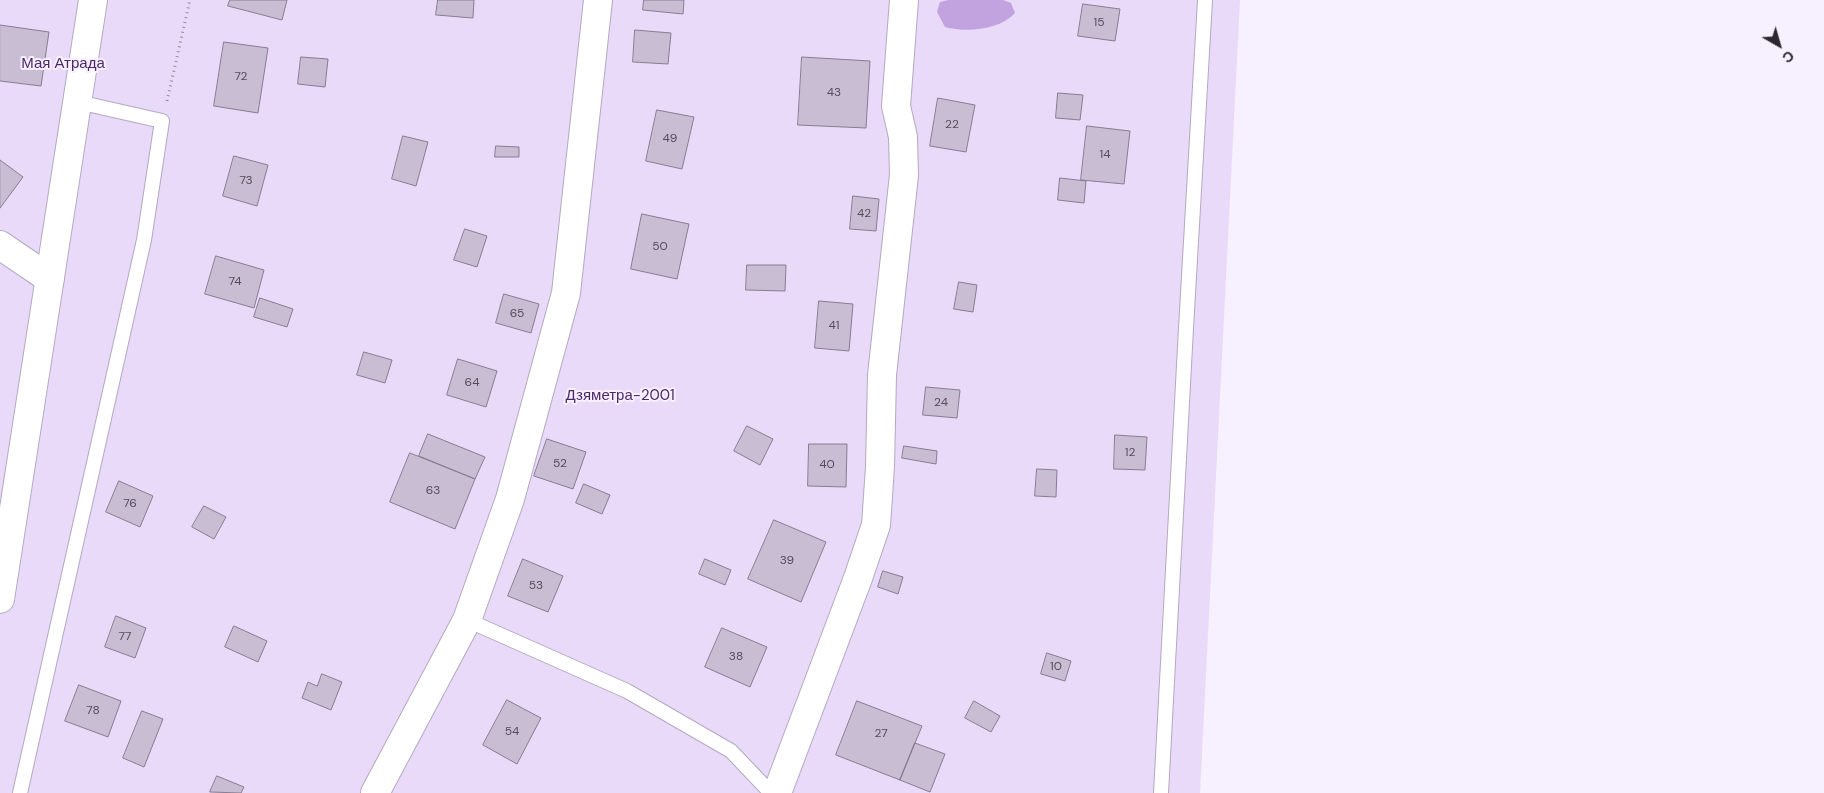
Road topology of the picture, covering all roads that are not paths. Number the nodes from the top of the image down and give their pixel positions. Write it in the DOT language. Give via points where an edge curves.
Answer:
graph roads {
  1 [pos="93,0"];
  2 [pos="598,0"];
  3 [pos="904,0"];
  4 [pos="1205,0"];
  5 [pos="78,102"];
  6 [pos="0,245"];
  7 [pos="50,279"];
  8 [pos="0,599"];
  9 [pos="467,620"];
  10 [pos="20,793"];
  11 [pos="375,793"];
  12 [pos="770,793"];
  13 [pos="777,793"];
  14 [pos="1161,793"];
  1 -- 5 [label="street"];
  2 -- 9 [label="street" via="566,293 510,499"];
  3 -- 13 [label="street" via="896,106 903,137 904,175 882,375 876,525"];
  4 -- 14 [label="lane"];
  5 -- 7 [label="street"];
  5 -- 10 [label="lane" via="162,121 144,240"];
  6 -- 7 [label="street"];
  7 -- 8 [label="street"];
  9 -- 11 [label="street"];
  9 -- 12 [label="lane" via="627,691 731,751"];
}
